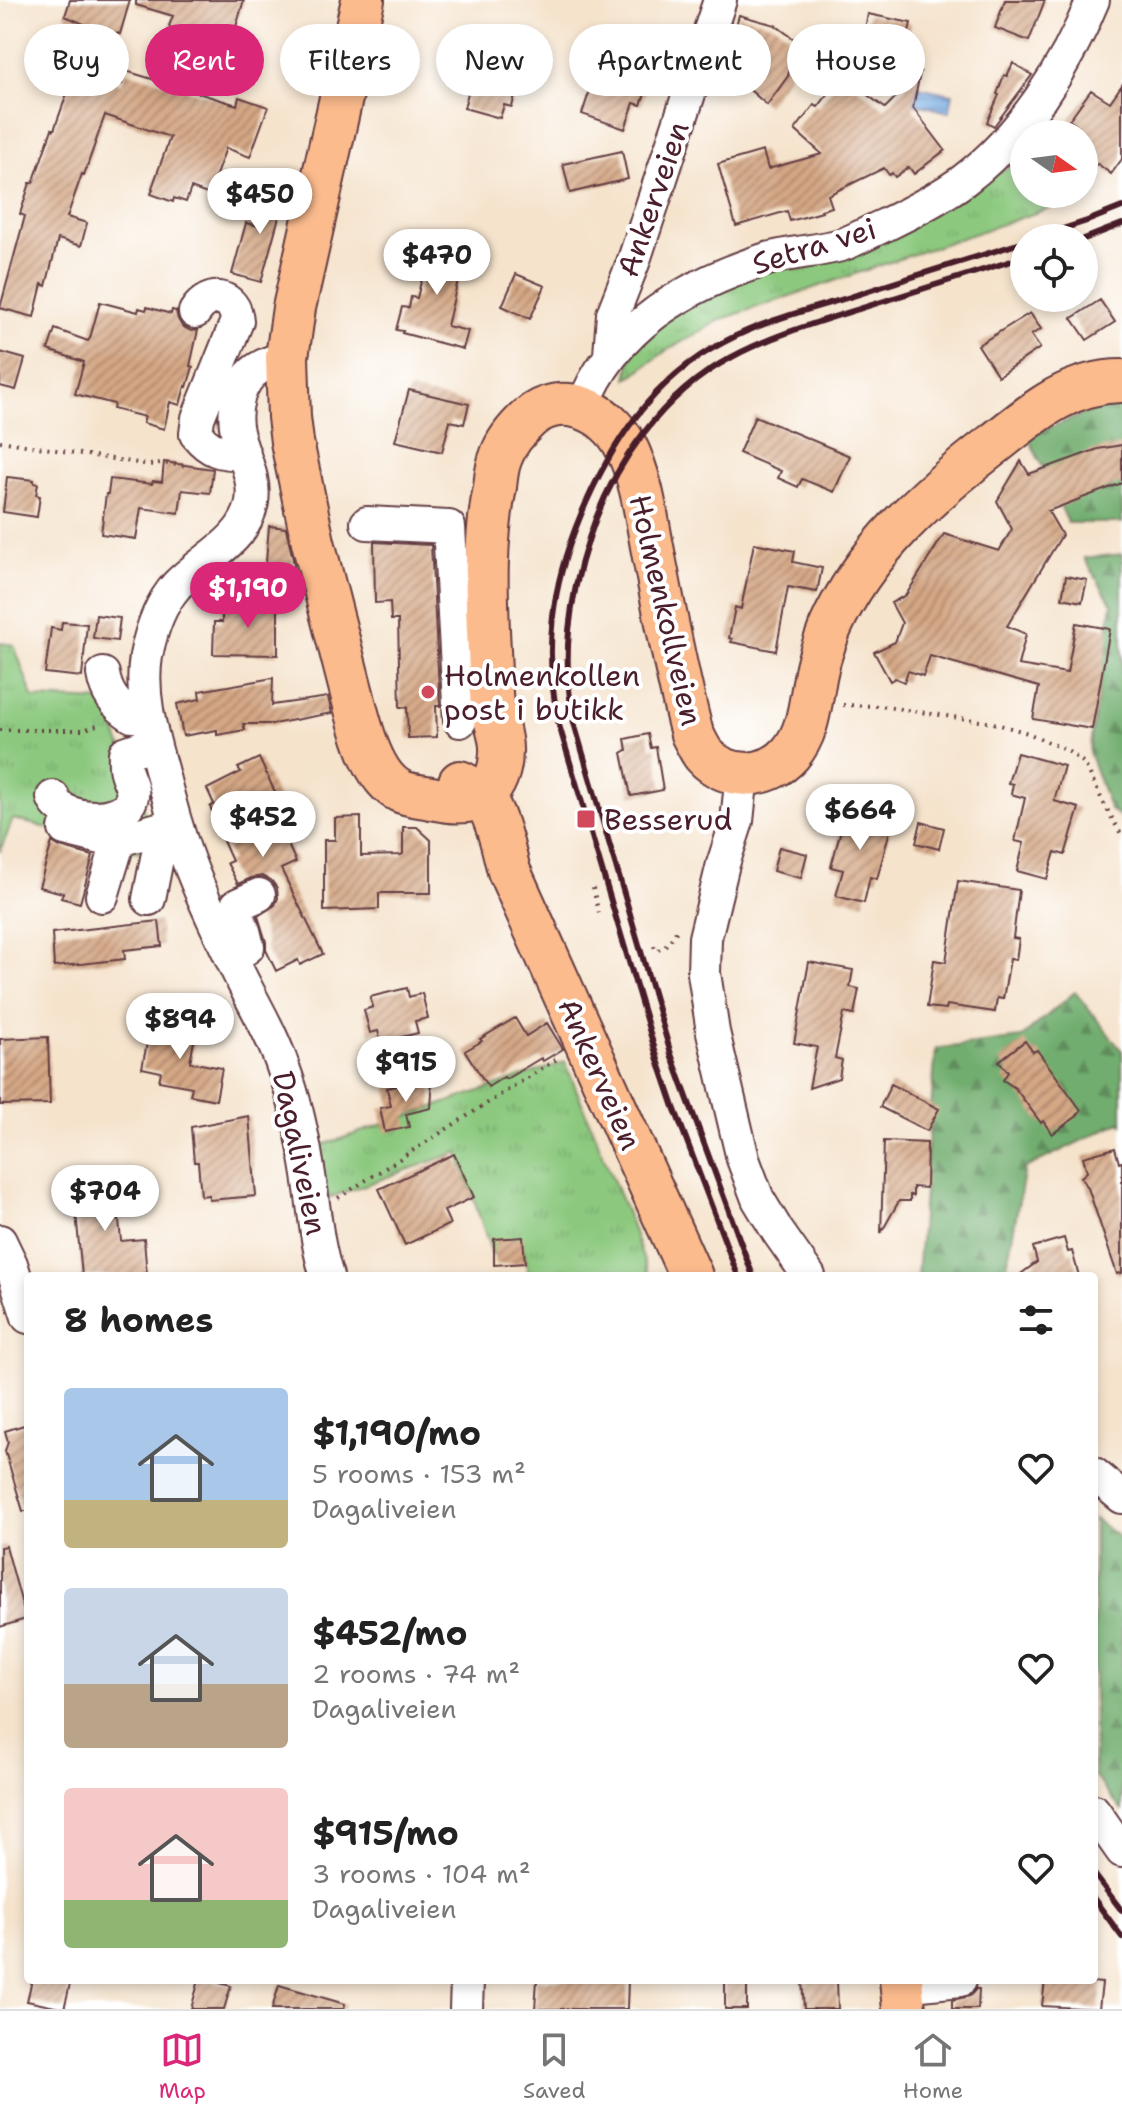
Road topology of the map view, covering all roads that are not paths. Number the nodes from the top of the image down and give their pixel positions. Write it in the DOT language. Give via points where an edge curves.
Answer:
graph roads {
  1 [pos="363,0"];
  2 [pos="720,0"];
  3 [pos="1093,0"];
  4 [pos="195,312"];
  5 [pos="610,355"];
  6 [pos="287,357"];
  7 [pos="1122,381"];
  8 [pos="583,406"];
  9 [pos="244,454"];
  10 [pos="367,523"];
  11 [pos="472,648"];
  12 [pos="103,674"];
  13 [pos="150,728"];
  14 [pos="742,774"];
  15 [pos="456,794"];
  16 [pos="53,797"];
  17 [pos="170,826"];
  18 [pos="65,829"];
  19 [pos="119,840"];
  20 [pos="259,895"];
  21 [pos="102,896"];
  22 [pos="149,899"];
  23 [pos="231,958"];
  24 [pos="0,1241"];
  25 [pos="326,1272"];
  26 [pos="689,1272"];
  27 [pos="806,1272"];
  28 [pos="24,1304"];
  29 [pos="1098,1477"];
  30 [pos="1122,1497"];
  31 [pos="1098,1817"];
  32 [pos="1122,1851"];
  33 [pos="467,1984"];
  34 [pos="941,1984"];
  35 [pos="902,1992"];
  36 [pos="466,2009"];
  1 -- 6 [label="main road"];
  2 -- 5 [label="street, Ankerveien" via="613,314"];
  3 -- 5 [label="street, Setra vei" via="1073,46 1032,112 964,180 909,214 843,244 766,259 694,288 648,317"];
  4 -- 9 [label="street" via="208,299 226,299 237,314 196,434 222,453"];
  5 -- 8 [label="street, Setra vei"];
  6 -- 9 [label="street, Dagaliveien" via="256,369 238,396 236,430"];
  6 -- 15 [label="main road" via="297,469 375,763 388,782 405,793"];
  7 -- 14 [label="main road" via="1092,384 1050,402 919,505 879,549 832,625 796,746 777,765"];
  8 -- 11 [label="main road" via="559,406 531,416 500,457 485,589"];
  8 -- 14 [label="main road, Holmenkollveien" via="615,428 631,459 692,734 707,758"];
  9 -- 13 [label="street, Dagaliveien" via="253,493 247,520 175,588 150,637 144,682"];
  10 -- 11 [label="street" via="449,527"];
  11 -- 15 [label="main road" via="478,746"];
  12 -- 13 [label="street" via="111,698"];
  13 -- 16 [label="street" via="125,753 124,769 133,791 122,811 84,816 65,811"];
  13 -- 17 [label="street, Dagaliveien"];
  14 -- 27 [label="street" via="737,821 705,938 704,973 743,1159 758,1199"];
  15 -- 26 [label="main road, Ankerveien" via="483,848 509,871"];
  17 -- 19 [label="street"];
  17 -- 22 [label="street"];
  17 -- 23 [label="street, Dagaliveien"];
  18 -- 19 [label="street"];
  19 -- 21 [label="street"];
  20 -- 23 [label="street" via="237,905 248,947"];
  23 -- 25 [label="street, Dagaliveien" via="275,1044 292,1093"];
  24 -- 28 [label="street"];
  29 -- 30 [label="street"];
  31 -- 32 [label="street"];
  33 -- 36 [label="street"];
  34 -- 35 [label="street"];
}
